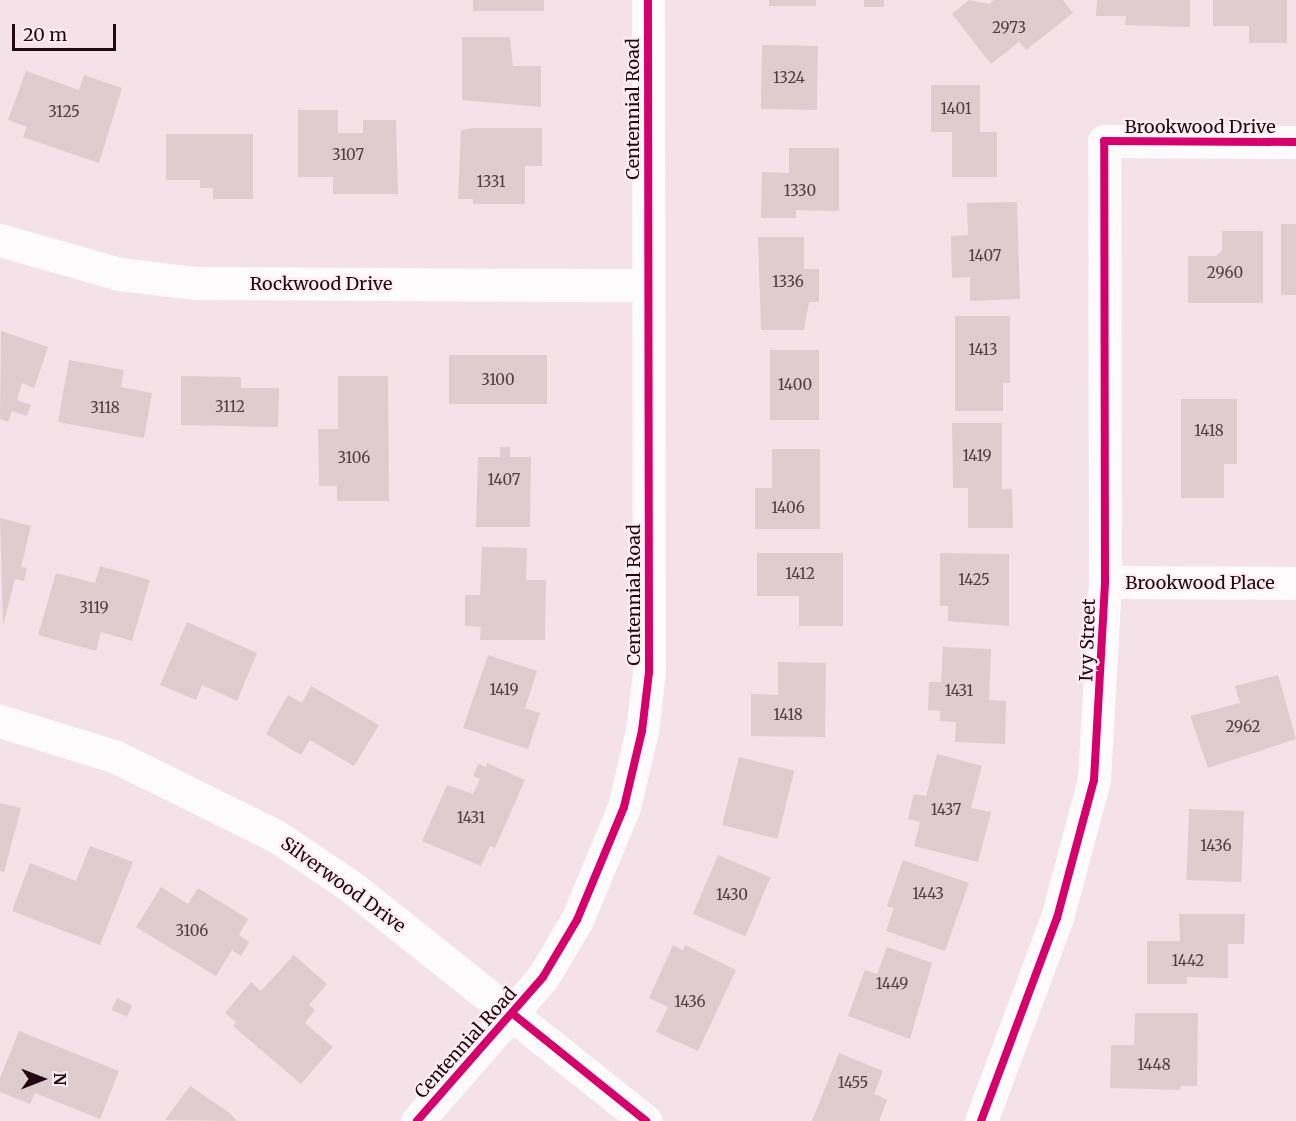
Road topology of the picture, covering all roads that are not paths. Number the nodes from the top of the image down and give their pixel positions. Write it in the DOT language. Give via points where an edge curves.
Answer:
graph roads {
  1 [pos="648,0"];
  2 [pos="1104,141"];
  3 [pos="1296,142"];
  4 [pos="0,240"];
  5 [pos="648,285"];
  6 [pos="1105,582"];
  7 [pos="1296,583"];
  8 [pos="0,721"];
  9 [pos="513,1014"];
  10 [pos="417,1121"];
  11 [pos="646,1121"];
  12 [pos="981,1121"];
  1 -- 5 [label="street, Centennial Road"];
  2 -- 3 [label="street, Brookwood Drive"];
  2 -- 6 [label="street, Ivy Street"];
  4 -- 5 [label="street, Rockwood Drive" via="119,274 195,283"];
  5 -- 9 [label="street, Centennial Road" via="649,672 642,731 624,807 601,869 543,976"];
  6 -- 7 [label="street, Brookwood Place"];
  6 -- 12 [label="street, Ivy Street" via="1094,780 1079,849"];
  8 -- 9 [label="street, Silverwood Drive" via="116,757 276,836 349,885"];
  9 -- 10 [label="street, Centennial Road"];
  9 -- 11 [label="street, Silverwood Drive"];
}
